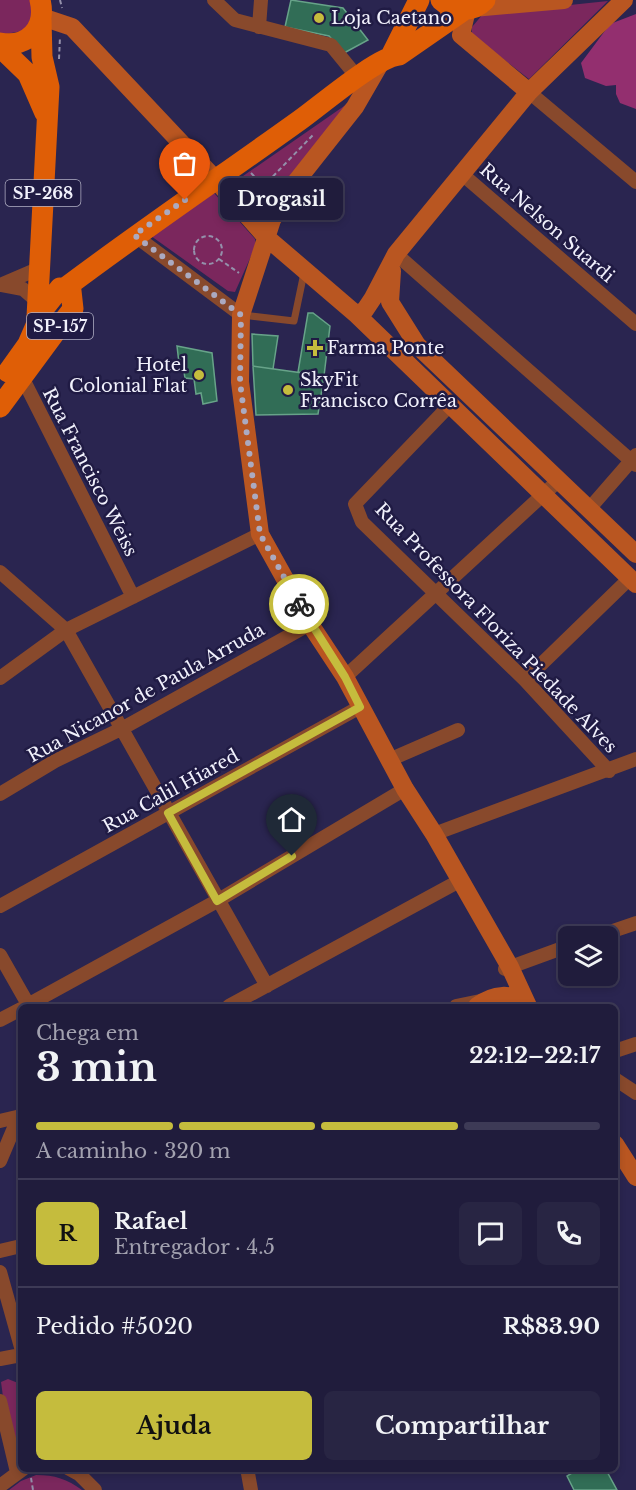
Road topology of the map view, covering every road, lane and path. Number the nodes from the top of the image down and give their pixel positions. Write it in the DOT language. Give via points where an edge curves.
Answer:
graph roads {
  1 [pos="214,0"];
  2 [pos="261,0"];
  3 [pos="419,0"];
  4 [pos="441,0"];
  5 [pos="564,0"];
  6 [pos="624,0"];
  7 [pos="472,7"];
  8 [pos="48,10"];
  9 [pos="259,27"];
  10 [pos="0,45"];
  11 [pos="386,59"];
  12 [pos="59,65"];
  13 [pos="358,78"];
  14 [pos="529,92"];
  15 [pos="46,117"];
  16 [pos="321,128"];
  17 [pos="462,174"];
  18 [pos="216,180"];
  19 [pos="636,182"];
  20 [pos="242,209"];
  21 [pos="266,237"];
  22 [pos="130,238"];
  23 [pos="396,255"];
  24 [pos="219,259"];
  25 [pos="40,268"];
  26 [pos="305,270"];
  27 [pos="252,281"];
  28 [pos="1,285"];
  29 [pos="62,288"];
  30 [pos="73,309"];
  31 [pos="38,313"];
  32 [pos="241,315"];
  33 [pos="357,315"];
  34 [pos="636,324"];
  35 [pos="59,327"];
  36 [pos="11,376"];
  37 [pos="450,405"];
  38 [pos="0,407"];
  39 [pos="634,460"];
  40 [pos="559,480"];
  41 [pos="543,493"];
  42 [pos="590,509"];
  43 [pos="260,534"];
  44 [pos="636,554"];
  45 [pos="0,572"];
  46 [pos="633,581"];
  47 [pos="437,594"];
  48 [pos="133,597"];
  49 [pos="310,624"];
  50 [pos="66,630"];
  51 [pos="345,677"];
  52 [pos="0,678"];
  53 [pos="525,680"];
  54 [pos="360,707"];
  55 [pos="123,728"];
  56 [pos="458,730"];
  57 [pos="636,759"];
  58 [pos="389,760"];
  59 [pos="609,771"];
  60 [pos="405,789"];
  61 [pos="0,794"];
  62 [pos="168,813"];
  63 [pos="434,834"];
  64 [pos="461,880"];
  65 [pos="217,901"];
  66 [pos="0,906"];
  67 [pos="636,923"];
  68 [pos="618,929"];
  69 [pos="558,949"];
  70 [pos="0,955"];
  71 [pos="506,964"];
  72 [pos="267,986"];
  73 [pos="486,1001"];
  74 [pos="24,1004"];
  75 [pos="31,1004"];
  76 [pos="233,1004"];
  77 [pos="468,1004"];
  78 [pos="524,1004"];
  79 [pos="527,1004"];
  80 [pos="18,1011"];
  81 [pos="0,1020"];
  82 [pos="636,1044"];
  83 [pos="618,1050"];
  84 [pos="618,1081"];
  85 [pos="636,1093"];
  86 [pos="18,1116"];
  87 [pos="0,1121"];
  88 [pos="18,1121"];
  89 [pos="10,1140"];
  90 [pos="618,1149"];
  91 [pos="0,1161"];
  92 [pos="636,1177"];
  93 [pos="18,1247"];
  94 [pos="0,1251"];
  95 [pos="0,1272"];
  96 [pos="18,1336"];
  97 [pos="18,1356"];
  98 [pos="0,1359"];
  99 [pos="0,1401"];
  100 [pos="17,1472"];
  101 [pos="73,1472"];
  102 [pos="249,1472"];
  103 [pos="0,1486"];
  104 [pos="92,1486"];
  105 [pos="33,1490"];
  106 [pos="251,1490"];
  1 -- 9 [label="street" via="235,20"];
  2 -- 9 [label="street"];
  3 -- 11 [label="main road"];
  4 -- 7 [label="main road" via="449,7"];
  5 -- 7 [label="main road"];
  6 -- 14 [label="main road"];
  7 -- 11 [label="main road" via="399,55"];
  7 -- 14 [label="main road" via="461,36"];
  8 -- 10 [label="main road, SP-268" via="30,38"];
  8 -- 12 [label="path"];
  8 -- 15 [label="main road, SP-268" via="42,57 49,87"];
  8 -- 18 [label="main road" via="72,27"];
  9 -- 13 [label="street" via="331,45"];
  10 -- 15 [label="main road, SP-268" via="28,74"];
  11 -- 13 [label="main road"];
  11 -- 21 [label="main road" via="355,107 291,188"];
  13 -- 18 [label="main road"];
  14 -- 17 [label="main road"];
  14 -- 19 [label="street"];
  15 -- 25 [label="main road, SP-268"];
  16 -- 20 [label="path"];
  17 -- 23 [label="main road"];
  17 -- 34 [label="street, Rua Nelson Suardi"];
  18 -- 20 [label="main road"];
  18 -- 22 [label="main road"];
  20 -- 21 [label="main road"];
  21 -- 26 [label="main road"];
  21 -- 27 [label="main road"];
  22 -- 29 [label="main road"];
  22 -- 30 [label="main road"];
  22 -- 32 [label="street"];
  23 -- 33 [label="main road" via="373,298"];
  23 -- 39 [label="street"];
  23 -- 40 [label="main road" via="389,283 390,302 417,345"];
  24 -- 24 [label="path" via="222,248 216,238 203,236 198,240 196,258 208,264"];
  24 -- 27 [label="path"];
  25 -- 28 [label="street"];
  25 -- 29 [label="main road" via="49,284"];
  25 -- 31 [label="main road, SP-268"];
  26 -- 32 [label="lane" via="294,321"];
  26 -- 33 [label="main road"];
  27 -- 32 [label="main road"];
  28 -- 31 [label="street" via="23,289"];
  29 -- 30 [label="main road, SP-157" via="72,295"];
  29 -- 31 [label="main road, SP-157"];
  30 -- 35 [label="main road, SP-157"];
  31 -- 35 [label="main road, SP-157" via="48,328"];
  31 -- 36 [label="main road, SP-157" via="28,344"];
  32 -- 43 [label="main road" via="240,382"];
  33 -- 37 [label="main road"];
  35 -- 36 [label="main road, SP-157"];
  36 -- 38 [label="main road, SP-157"];
  36 -- 48 [label="street, Rua Francisco Weiss"];
  37 -- 41 [label="main road"];
  37 -- 47 [label="street, Rua Professora Floriza Piedade Alves" via="355,504 362,522"];
  39 -- 42 [label="street"];
  40 -- 41 [label="street"];
  40 -- 42 [label="main road"];
  41 -- 46 [label="main road"];
  41 -- 47 [label="street"];
  42 -- 44 [label="main road"];
  43 -- 48 [label="street"];
  43 -- 49 [label="main road"];
  45 -- 50 [label="street"];
  46 -- 53 [label="street"];
  47 -- 51 [label="street"];
  47 -- 53 [label="street, Rua Professora Floriza Piedade Alves"];
  48 -- 50 [label="street"];
  49 -- 51 [label="main road"];
  49 -- 55 [label="street, Rua Nicanor de Paula Arruda"];
  50 -- 52 [label="street"];
  50 -- 55 [label="street"];
  51 -- 54 [label="main road"];
  53 -- 59 [label="street, Rua Professora Floriza Piedade Alves"];
  54 -- 58 [label="main road"];
  54 -- 62 [label="street, Rua Calil Hiared"];
  55 -- 61 [label="street, Rua Nicanor de Paula Arruda"];
  55 -- 62 [label="street"];
  56 -- 58 [label="street"];
  57 -- 59 [label="street"];
  58 -- 60 [label="main road"];
  59 -- 63 [label="street"];
  60 -- 63 [label="main road"];
  60 -- 65 [label="street"];
  62 -- 65 [label="street"];
  62 -- 66 [label="street, Rua Calil Hiared"];
  63 -- 64 [label="main road"];
  64 -- 71 [label="main road"];
  64 -- 72 [label="street"];
  65 -- 72 [label="street"];
  65 -- 75 [label="street"];
  67 -- 68 [label="street"];
  69 -- 71 [label="street"];
  70 -- 74 [label="street"];
  71 -- 73 [label="main road" via="506,981"];
  71 -- 79 [label="main road"];
  72 -- 76 [label="street"];
  73 -- 77 [label="street"];
  73 -- 78 [label="main road" via="509,996"];
  80 -- 81 [label="street"];
  82 -- 83 [label="street"];
  84 -- 85 [label="street"];
  86 -- 87 [label="street"];
  88 -- 89 [label="street"];
  89 -- 91 [label="street"];
  90 -- 92 [label="main road"];
  93 -- 94 [label="street"];
  95 -- 96 [label="street"];
  97 -- 98 [label="street"];
  99 -- 100 [label="street"];
  100 -- 103 [label="street"];
  100 -- 105 [label="path"];
  101 -- 104 [label="street"];
  102 -- 106 [label="street"];
}
